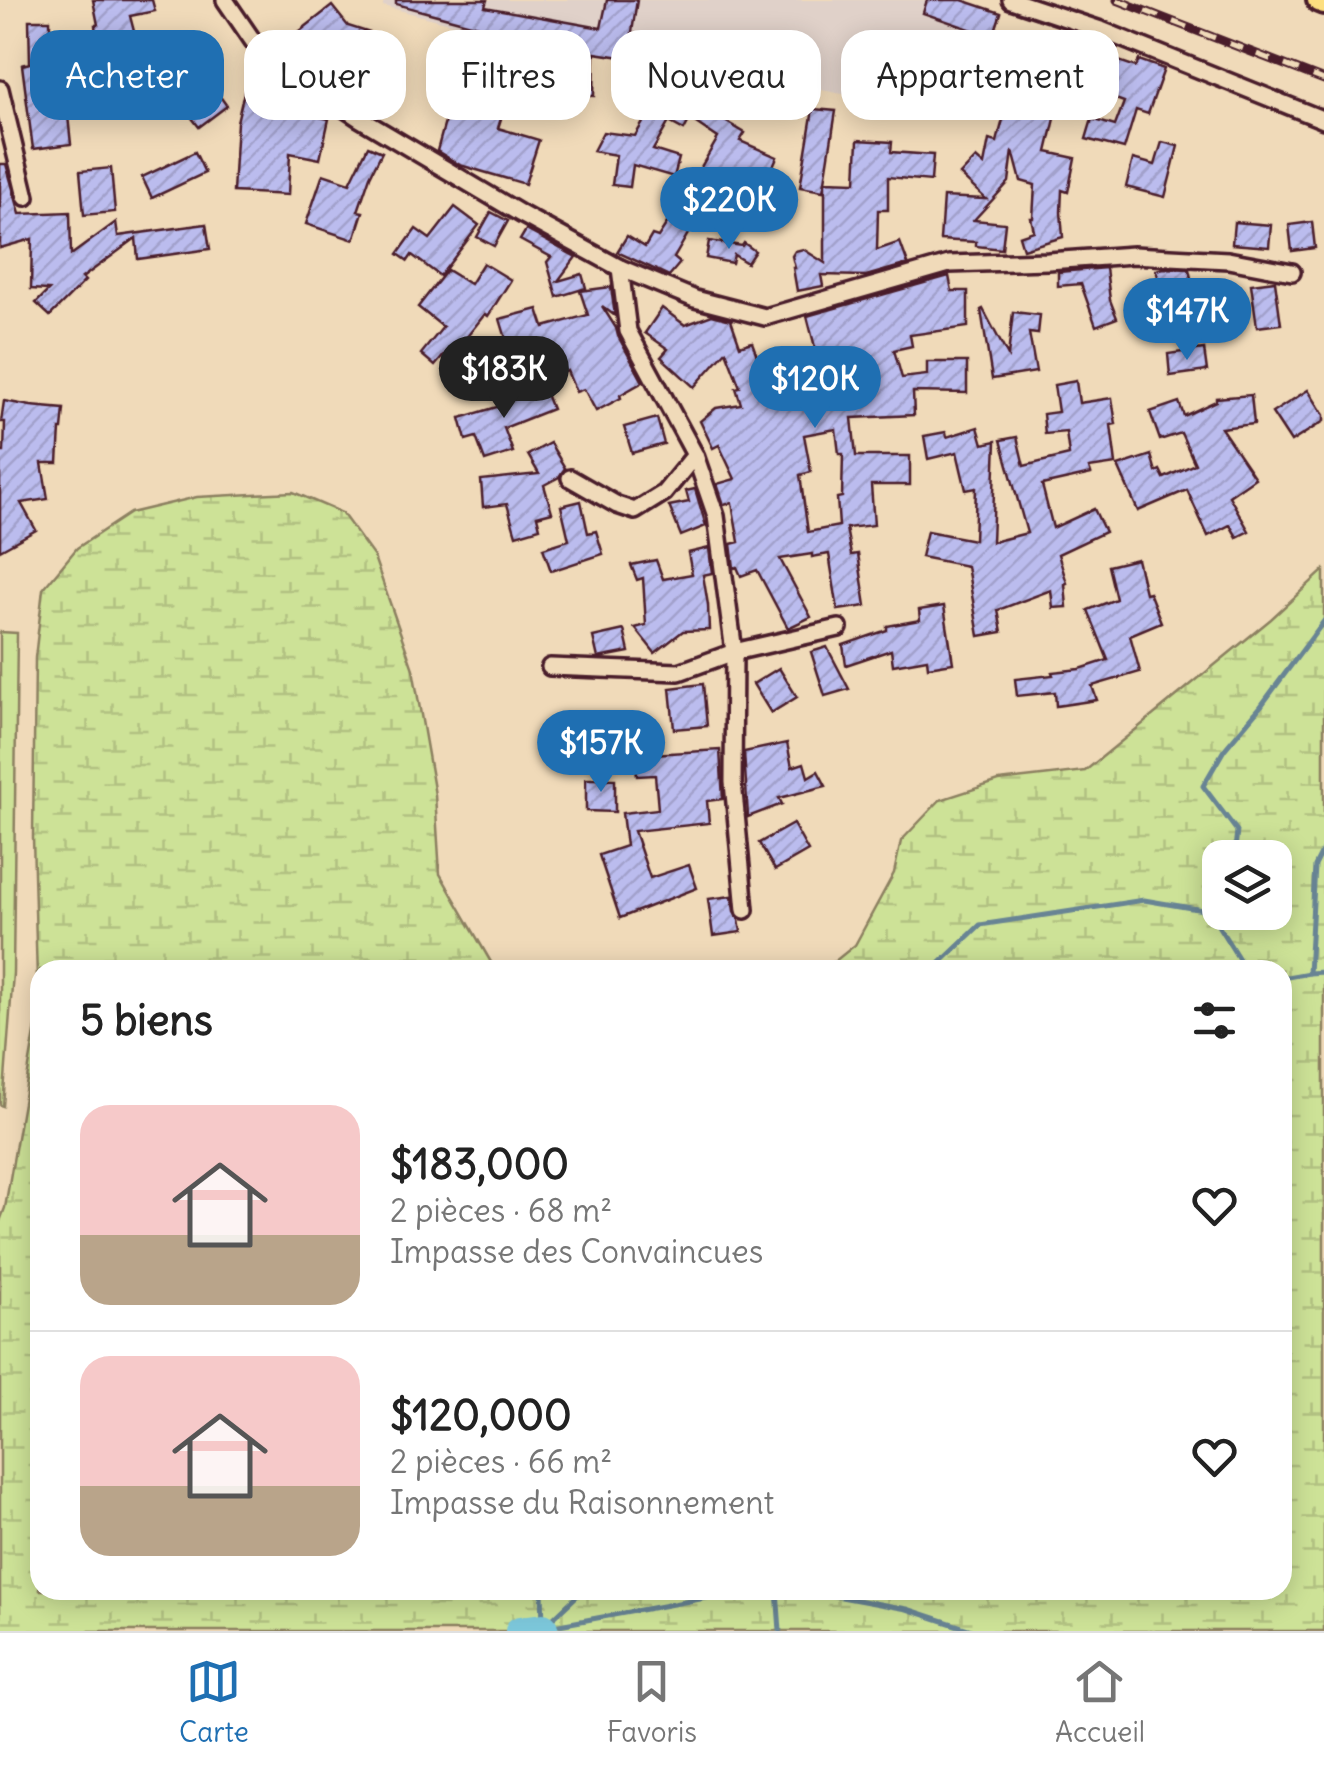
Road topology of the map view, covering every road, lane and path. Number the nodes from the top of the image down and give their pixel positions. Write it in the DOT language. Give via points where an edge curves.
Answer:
graph roads {
  1 [pos="224,0"];
  2 [pos="1011,0"];
  3 [pos="0,90"];
  4 [pos="1324,120"];
  5 [pos="26,197"];
  6 [pos="620,268"];
  7 [pos="1292,272"];
  8 [pos="695,456"];
  9 [pos="570,478"];
  10 [pos="838,628"];
  11 [pos="734,652"];
  12 [pos="550,667"];
  13 [pos="744,910"];
  1 -- 6 [label="street" via="262,54 359,118"];
  2 -- 4 [label="street"];
  3 -- 5 [label="street"];
  6 -- 7 [label="street" via="695,299 765,317 949,264 1133,255 1228,260"];
  6 -- 8 [label="street" via="628,331"];
  8 -- 9 [label="street" via="664,493 635,511"];
  8 -- 11 [label="street" via="716,516"];
  10 -- 11 [label="street"];
  11 -- 12 [label="street" via="679,672"];
  11 -- 13 [label="street" via="733,782"];
}
